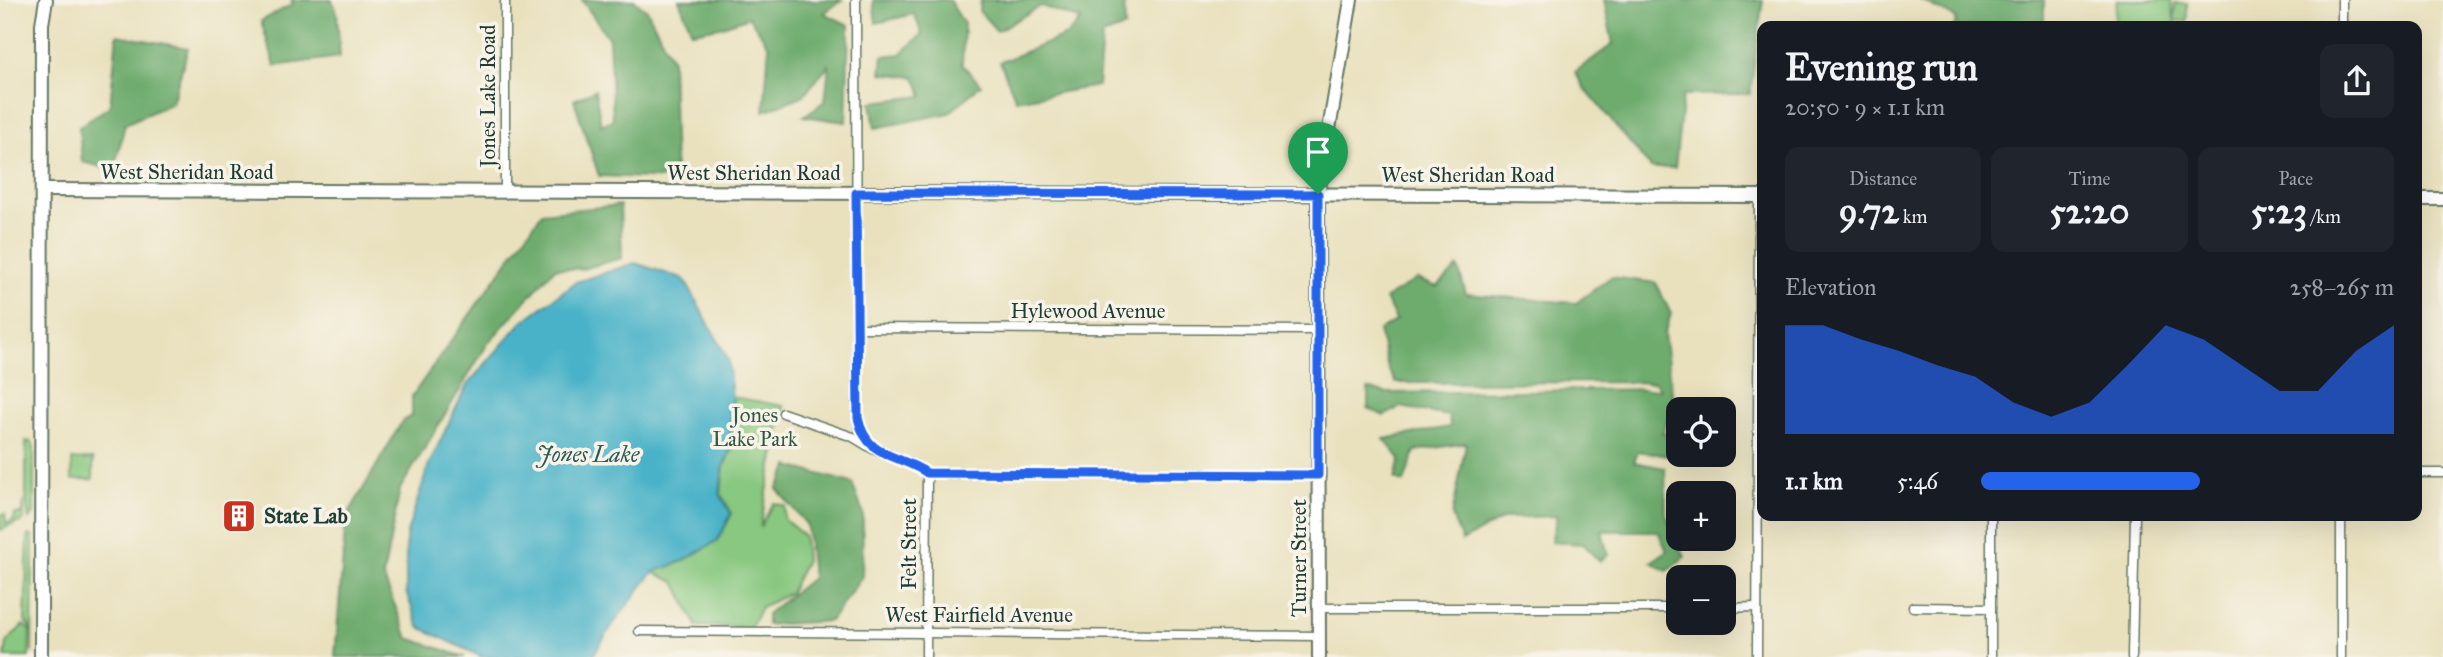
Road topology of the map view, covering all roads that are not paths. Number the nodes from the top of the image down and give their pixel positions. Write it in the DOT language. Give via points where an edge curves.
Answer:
graph roads {
  1 [pos="46,0"];
  2 [pos="505,0"];
  3 [pos="856,0"];
  4 [pos="1351,0"];
  5 [pos="2342,0"];
  6 [pos="2342,21"];
  7 [pos="42,190"];
  8 [pos="505,192"];
  9 [pos="856,193"];
  10 [pos="1318,194"];
  11 [pos="1757,196"];
  12 [pos="2422,199"];
  13 [pos="2443,199"];
  14 [pos="858,328"];
  15 [pos="1318,330"];
  16 [pos="783,413"];
  17 [pos="873,449"];
  18 [pos="2422,472"];
  19 [pos="2443,472"];
  20 [pos="927,473"];
  21 [pos="1318,475"];
  22 [pos="1758,521"];
  23 [pos="1992,521"];
  24 [pos="2135,521"];
  25 [pos="2341,521"];
  26 [pos="1757,607"];
  27 [pos="1913,607"];
  28 [pos="1318,608"];
  29 [pos="1666,608"];
  30 [pos="1736,608"];
  31 [pos="1991,608"];
  32 [pos="639,631"];
  33 [pos="926,632"];
  34 [pos="1318,636"];
  35 [pos="41,657"];
  36 [pos="926,657"];
  37 [pos="1318,657"];
  38 [pos="1757,657"];
  39 [pos="1991,657"];
  40 [pos="2132,657"];
  41 [pos="2341,657"];
  1 -- 7 [label="street"];
  2 -- 8 [label="street, Jones Lake Road"];
  3 -- 9 [label="street"];
  4 -- 10 [label="street, Turner Street"];
  5 -- 6 [label="street"];
  7 -- 8 [label="street, West Sheridan Road"];
  7 -- 35 [label="street"];
  8 -- 9 [label="street, West Sheridan Road"];
  9 -- 10 [label="street, West Sheridan Road"];
  9 -- 14 [label="street"];
  10 -- 11 [label="street, West Sheridan Road"];
  10 -- 15 [label="street, Turner Street"];
  12 -- 13 [label="street"];
  14 -- 15 [label="street, Hylewood Avenue"];
  14 -- 17 [label="street" via="858,418 860,431"];
  15 -- 21 [label="street, Turner Street"];
  16 -- 17 [label="street" via="853,437"];
  17 -- 20 [label="street"];
  18 -- 19 [label="street"];
  20 -- 21 [label="street"];
  20 -- 33 [label="street, Felt Street"];
  21 -- 28 [label="street, Turner Street"];
  22 -- 26 [label="street"];
  23 -- 31 [label="street"];
  24 -- 40 [label="street"];
  25 -- 41 [label="street"];
  26 -- 30 [label="street"];
  26 -- 38 [label="street"];
  27 -- 31 [label="street"];
  28 -- 29 [label="street"];
  28 -- 34 [label="street, Turner Street"];
  31 -- 39 [label="street"];
  32 -- 33 [label="street, West Fairfield Avenue"];
  33 -- 34 [label="street, West Fairfield Avenue"];
  33 -- 36 [label="street, Felt Street"];
  34 -- 37 [label="street, Turner Street"];
}
